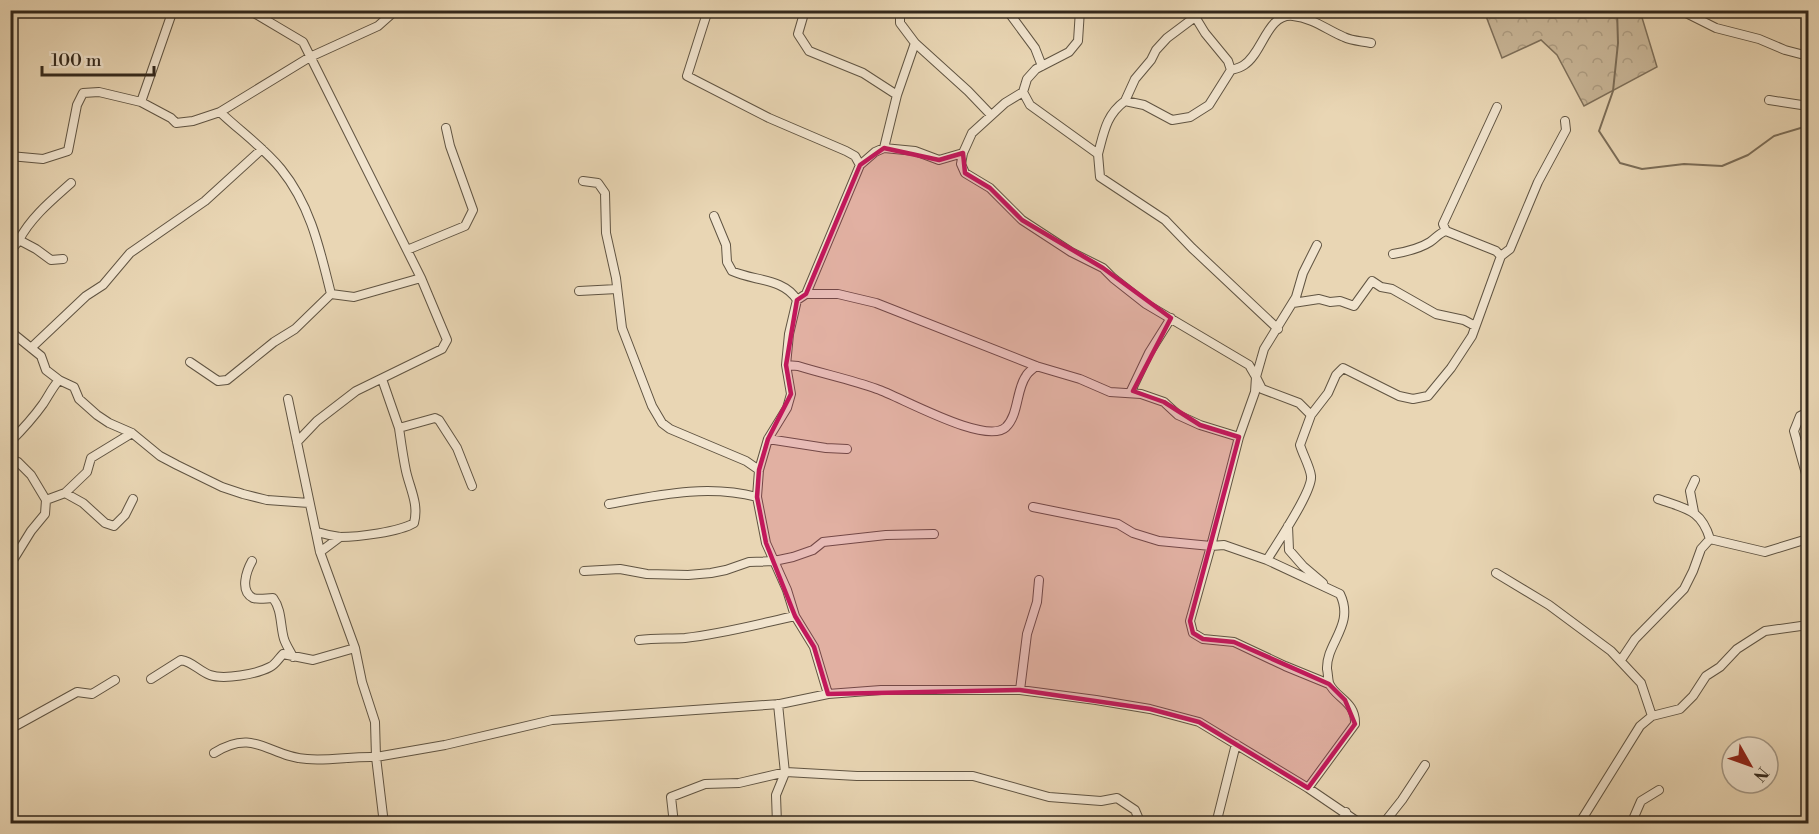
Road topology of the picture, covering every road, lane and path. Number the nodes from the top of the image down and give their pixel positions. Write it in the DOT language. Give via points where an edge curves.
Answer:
graph roads {
  1 [pos="172,10"];
  2 [pos="249,10"];
  3 [pos="396,10"];
  4 [pos="708,10"];
  5 [pos="805,10"];
  6 [pos="900,10"];
  7 [pos="1007,10"];
  8 [pos="1080,10"];
  9 [pos="1686,10"];
  10 [pos="1193,14"];
  11 [pos="915,43"];
  12 [pos="1371,43"];
  13 [pos="1809,56"];
  14 [pos="310,57"];
  15 [pos="1042,66"];
  16 [pos="1231,70"];
  17 [pos="1023,92"];
  18 [pos="897,95"];
  19 [pos="1768,100"];
  20 [pos="1125,101"];
  21 [pos="141,102"];
  22 [pos="1809,106"];
  23 [pos="1497,107"];
  24 [pos="220,112"];
  25 [pos="991,115"];
  26 [pos="1565,121"];
  27 [pos="446,128"];
  28 [pos="884,148"];
  29 [pos="262,149"];
  30 [pos="963,153"];
  31 [pos="1098,154"];
  32 [pos="10,156"];
  33 [pos="860,165"];
  34 [pos="583,181"];
  35 [pos="71,183"];
  36 [pos="714,216"];
  37 [pos="1446,231"];
  38 [pos="20,240"];
  39 [pos="1317,245"];
  40 [pos="407,250"];
  41 [pos="10,252"];
  42 [pos="1393,254"];
  43 [pos="1501,256"];
  44 [pos="63,259"];
  45 [pos="421,278"];
  46 [pos="617,289"];
  47 [pos="579,291"];
  48 [pos="331,294"];
  49 [pos="806,294"];
  50 [pos="797,300"];
  51 [pos="1293,303"];
  52 [pos="1171,318"];
  53 [pos="1475,326"];
  54 [pos="10,327"];
  55 [pos="1278,328"];
  56 [pos="14,333"];
  57 [pos="31,348"];
  58 [pos="190,362"];
  59 [pos="786,365"];
  60 [pos="1036,366"];
  61 [pos="1256,377"];
  62 [pos="382,379"];
  63 [pos="59,380"];
  64 [pos="1130,393"];
  65 [pos="288,399"];
  66 [pos="1809,412"];
  67 [pos="1311,415"];
  68 [pos="399,428"];
  69 [pos="132,433"];
  70 [pos="1239,437"];
  71 [pos="768,439"];
  72 [pos="10,442"];
  73 [pos="297,442"];
  74 [pos="847,449"];
  75 [pos="10,459"];
  76 [pos="759,470"];
  77 [pos="1695,480"];
  78 [pos="1809,481"];
  79 [pos="472,486"];
  80 [pos="64,493"];
  81 [pos="758,497"];
  82 [pos="133,499"];
  83 [pos="1658,499"];
  84 [pos="46,500"];
  85 [pos="309,503"];
  86 [pos="609,504"];
  87 [pos="1033,507"];
  88 [pos="1694,512"];
  89 [pos="1288,526"];
  90 [pos="317,532"];
  91 [pos="934,534"];
  92 [pos="340,537"];
  93 [pos="1710,539"];
  94 [pos="1809,542"];
  95 [pos="1211,546"];
  96 [pos="320,552"];
  97 [pos="1267,560"];
  98 [pos="252,561"];
  99 [pos="774,561"];
  100 [pos="10,565"];
  101 [pos="584,571"];
  102 [pos="1496,573"];
  103 [pos="1039,580"];
  104 [pos="1329,588"];
  105 [pos="795,616"];
  106 [pos="1809,625"];
  107 [pos="639,640"];
  108 [pos="355,648"];
  109 [pos="293,657"];
  110 [pos="1621,660"];
  111 [pos="151,679"];
  112 [pos="115,680"];
  113 [pos="1329,684"];
  114 [pos="1020,690"];
  115 [pos="828,694"];
  116 [pos="778,704"];
  117 [pos="1652,716"];
  118 [pos="10,729"];
  119 [pos="1236,744"];
  120 [pos="214,753"];
  121 [pos="376,757"];
  122 [pos="1425,765"];
  123 [pos="785,773"];
  124 [pos="1308,788"];
  125 [pos="1659,790"];
  126 [pos="1346,812"];
  127 [pos="384,822"];
  128 [pos="368,824"];
  129 [pos="674,824"];
  130 [pos="777,824"];
  131 [pos="1141,824"];
  132 [pos="1216,824"];
  133 [pos="1340,824"];
  134 [pos="1361,824"];
  135 [pos="1383,824"];
  136 [pos="1579,824"];
  137 [pos="1630,824"];
  1 -- 21 [label="street"];
  2 -- 14 [label="street" via="303,42"];
  3 -- 14 [label="street" via="378,26"];
  4 -- 33 [label="street" via="687,76 769,118 846,151"];
  5 -- 18 [label="street" via="798,34 809,51 863,73"];
  6 -- 11 [label="street" via="900,23"];
  7 -- 15 [label="street" via="1035,48"];
  8 -- 15 [label="street" via="1078,41 1069,52"];
  9 -- 13 [label="street" via="1716,28"];
  10 -- 16 [label="street"];
  10 -- 20 [label="street" via="1156,50"];
  11 -- 18 [label="street"];
  11 -- 25 [label="street"];
  12 -- 16 [label="street" via="1345,38 1309,19 1281,16 1257,51 1244,65"];
  14 -- 24 [label="street"];
  14 -- 40 [label="street"];
  15 -- 17 [label="street" via="1027,80"];
  16 -- 20 [label="street" via="1209,105 1190,117 1172,120 1144,105"];
  17 -- 25 [label="street"];
  17 -- 31 [label="street" via="1030,105"];
  18 -- 28 [label="street"];
  19 -- 22 [label="street"];
  20 -- 31 [label="street" via="1114,109 1105,126"];
  21 -- 24 [label="street" via="176,123"];
  21 -- 32 [label="street" via="99,92 83,93 68,151 43,159"];
  23 -- 37 [label="street" via="1443,224"];
  24 -- 29 [label="street"];
  25 -- 30 [label="street" via="972,133"];
  26 -- 43 [label="street" via="1566,130 1538,182 1510,249"];
  27 -- 40 [label="street" via="472,210 465,226"];
  28 -- 30 [label="street" via="915,151 939,160"];
  28 -- 33 [label="street"];
  29 -- 48 [label="street" via="300,197 318,238"];
  29 -- 57 [label="street" via="205,201 130,254 103,285"];
  30 -- 52 [label="street" via="961,164 965,173 990,188 1022,220 1103,268 1146,304"];
  31 -- 55 [label="street" via="1100,177 1165,220"];
  33 -- 49 [label="street"];
  34 -- 46 [label="street" via="598,183 605,193 606,232"];
  35 -- 38 [label="street" via="34,218"];
  36 -- 50 [label="street" via="732,271 782,286 793,292"];
  37 -- 42 [label="street" via="1408,252"];
  37 -- 43 [label="street"];
  38 -- 41 [label="street"];
  38 -- 44 [label="street" via="51,260"];
  39 -- 51 [label="street"];
  40 -- 45 [label="street"];
  43 -- 53 [label="street"];
  45 -- 48 [label="street" via="354,297"];
  45 -- 62 [label="street" via="446,345"];
  46 -- 47 [label="street"];
  46 -- 76 [label="street" via="626,343 662,423 746,460"];
  48 -- 58 [label="street" via="295,329 227,380 218,381"];
  49 -- 50 [label="street"];
  49 -- 60 [label="street" via="838,294 876,303"];
  50 -- 59 [label="street"];
  51 -- 53 [label="street" via="1319,299 1354,306 1372,282 1436,314"];
  51 -- 55 [label="street"];
  52 -- 61 [label="street" via="1249,365"];
  52 -- 64 [label="street"];
  53 -- 67 [label="street" via="1451,368 1428,396 1399,396 1343,368"];
  54 -- 56 [label="street"];
  55 -- 61 [label="street" via="1264,349"];
  56 -- 57 [label="street"];
  57 -- 63 [label="street" via="41,356 46,370"];
  59 -- 60 [label="street" via="876,389 954,424 996,431 1005,428 1011,419 1025,376"];
  59 -- 71 [label="street" via="791,394"];
  60 -- 64 [label="street" via="1110,392"];
  61 -- 67 [label="street" via="1262,389 1299,403"];
  61 -- 70 [label="street" via="1255,392"];
  62 -- 68 [label="street"];
  62 -- 73 [label="street" via="356,391"];
  63 -- 69 [label="street" via="74,387 97,415"];
  63 -- 72 [label="street"];
  64 -- 70 [label="street" via="1164,402 1178,415"];
  65 -- 73 [label="street"];
  66 -- 78 [label="street" via="1800,416 1794,431"];
  67 -- 89 [label="street" via="1300,445 1311,483"];
  68 -- 79 [label="street" via="439,420 457,448"];
  68 -- 92 [label="street" via="414,499 414,523 405,529"];
  69 -- 80 [label="street" via="91,458 87,472"];
  69 -- 85 [label="street" via="160,456 222,487 267,500"];
  70 -- 95 [label="street"];
  71 -- 74 [label="street"];
  71 -- 76 [label="street"];
  73 -- 85 [label="street"];
  75 -- 84 [label="street" via="31,475"];
  76 -- 81 [label="street"];
  77 -- 88 [label="street" via="1690,491"];
  80 -- 82 [label="street" via="114,526"];
  80 -- 84 [label="street"];
  81 -- 86 [label="street" via="701,490"];
  81 -- 99 [label="street" via="766,543"];
  83 -- 88 [label="street"];
  84 -- 100 [label="street" via="45,514"];
  85 -- 90 [label="street"];
  87 -- 95 [label="street" via="1118,524 1159,541"];
  88 -- 93 [label="street" via="1706,525"];
  89 -- 97 [label="street"];
  89 -- 104 [label="street" via="1289,550"];
  90 -- 92 [label="street"];
  90 -- 96 [label="street"];
  91 -- 99 [label="street" via="823,542 813,550"];
  92 -- 96 [label="street"];
  93 -- 94 [label="street" via="1765,552 1804,540"];
  93 -- 110 [label="street" via="1701,549 1684,589 1635,639"];
  95 -- 97 [label="street" via="1224,545"];
  95 -- 113 [label="street" via="1190,621 1193,633 1203,639 1234,642"];
  96 -- 108 [label="street"];
  97 -- 104 [label="street"];
  98 -- 109 [label="street" via="246,571 249,595 276,600 284,639"];
  99 -- 101 [label="street" via="749,562 726,570 688,575 620,569"];
  99 -- 105 [label="street"];
  102 -- 110 [label="street" via="1549,605"];
  103 -- 114 [label="street"];
  104 -- 113 [label="street" via="1341,594 1345,604 1327,666"];
  105 -- 107 [label="street" via="684,638"];
  105 -- 115 [label="street" via="814,647"];
  106 -- 117 [label="street" via="1765,631 1706,676 1680,709"];
  108 -- 109 [label="street" via="313,660"];
  108 -- 121 [label="street" via="375,722"];
  109 -- 111 [label="street" via="283,654 272,667 227,676 210,675 181,660"];
  110 -- 117 [label="street" via="1641,683"];
  112 -- 118 [label="street" via="92,694 77,692"];
  113 -- 124 [label="street" via="1356,716 1355,724"];
  114 -- 115 [label="street"];
  114 -- 119 [label="street" via="1160,712 1199,722"];
  115 -- 116 [label="street"];
  116 -- 121 [label="street" via="552,720"];
  116 -- 123 [label="street"];
  117 -- 136 [label="street" via="1640,726"];
  119 -- 124 [label="street"];
  119 -- 132 [label="street"];
  120 -- 121 [label="street" via="241,742 307,759"];
  121 -- 127 [label="street"];
  122 -- 135 [label="street"];
  123 -- 129 [label="street" via="739,783 705,784 671,797"];
  123 -- 130 [label="street" via="776,795"];
  123 -- 131 [label="street" via="973,776 1048,797 1101,801 1117,798 1135,810"];
  124 -- 126 [label="street"];
  125 -- 137 [label="street" via="1641,801"];
  126 -- 133 [label="street"];
  126 -- 134 [label="street"];
  127 -- 128 [label="street"];
}
